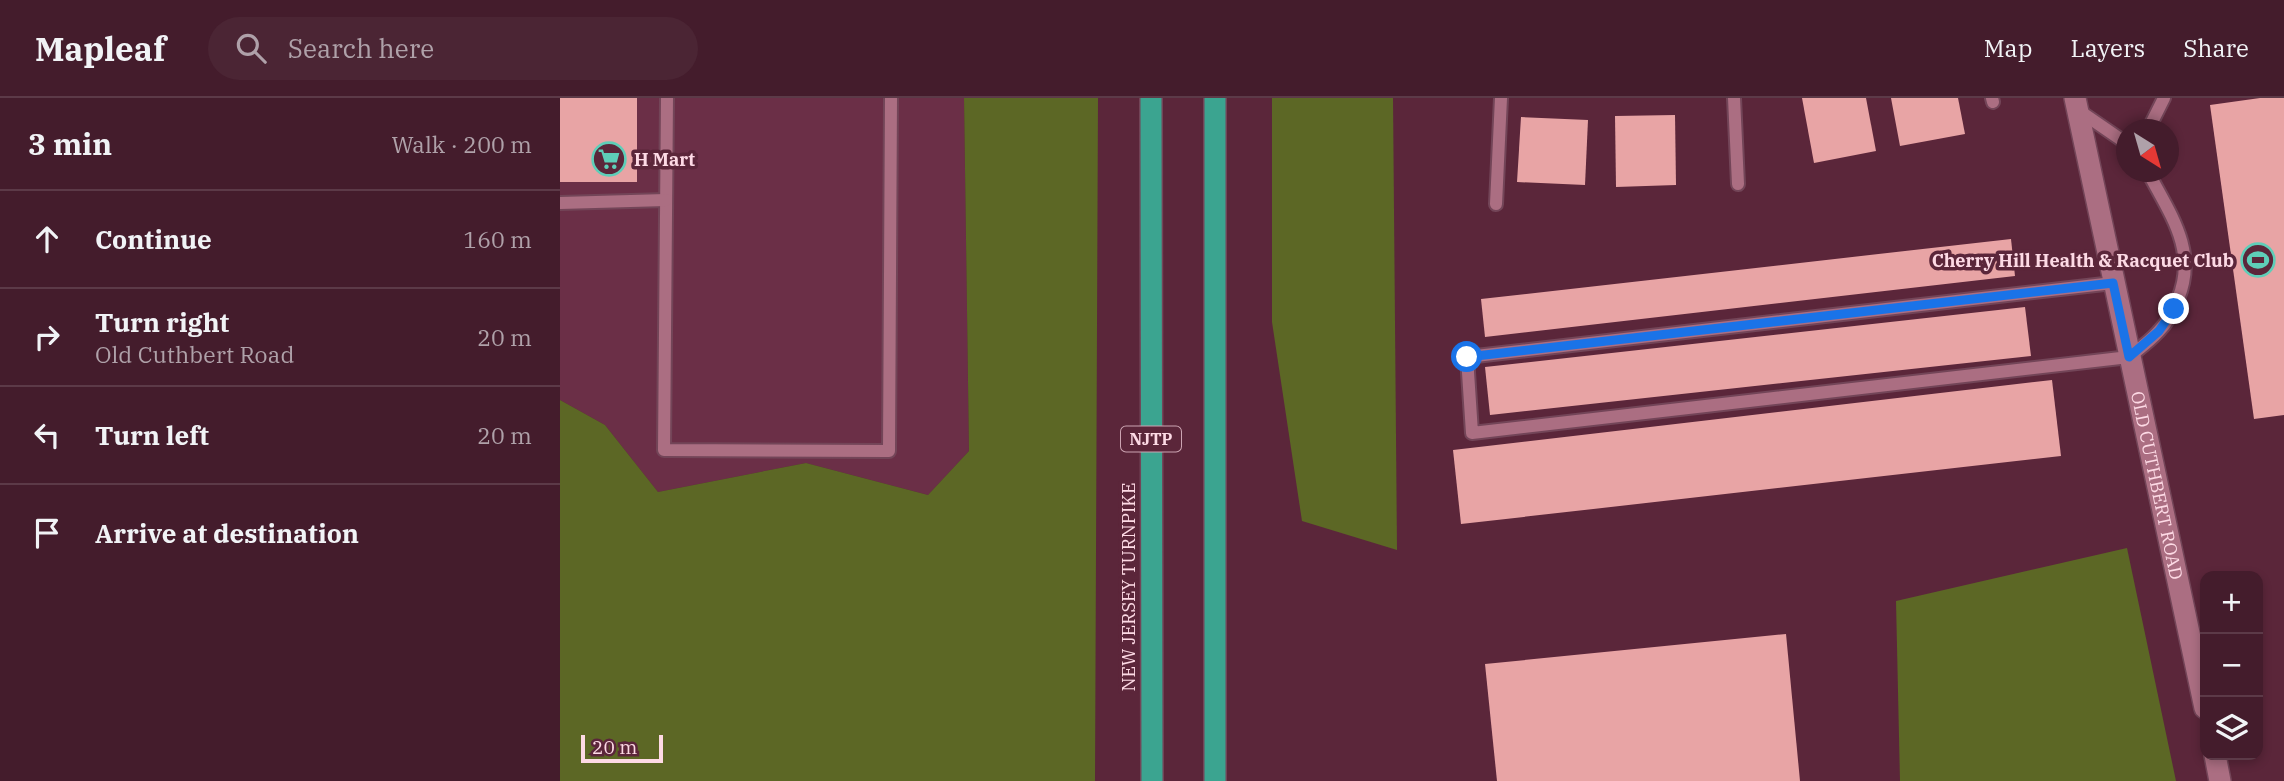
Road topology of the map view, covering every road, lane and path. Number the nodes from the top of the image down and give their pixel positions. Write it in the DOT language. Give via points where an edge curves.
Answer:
graph roads {
  1 [pos="667,98"];
  2 [pos="891,98"];
  3 [pos="1151,98"];
  4 [pos="1215,98"];
  5 [pos="1501,98"];
  6 [pos="1734,98"];
  7 [pos="2164,98"];
  8 [pos="2076,104"];
  9 [pos="2154,119"];
  10 [pos="2116,135"];
  11 [pos="2153,182"];
  12 [pos="1738,184"];
  13 [pos="666,200"];
  14 [pos="560,203"];
  15 [pos="1496,204"];
  16 [pos="2113,283"];
  17 [pos="2129,357"];
  18 [pos="2203,697"];
  19 [pos="2216,760"];
  20 [pos="1152,781"];
  21 [pos="1215,781"];
  22 [pos="2220,781"];
  1 -- 13 [label="lane"];
  2 -- 13 [label="lane" via="889,451 664,450"];
  3 -- 20 [label="highway, NEW JERSEY TURNPIKE / NJTP"];
  4 -- 21 [label="highway"];
  5 -- 15 [label="lane"];
  6 -- 12 [label="lane"];
  7 -- 9 [label="lane"];
  8 -- 10 [label="lane"];
  8 -- 16 [label="street, OLD CUTHBERT ROAD"];
  11 -- 17 [label="lane" via="2183,244 2183,287 2159,331"];
  13 -- 14 [label="lane"];
  16 -- 17 [label="street, OLD CUTHBERT ROAD"];
  16 -- 17 [label="lane" via="1467,357 1472,433"];
  17 -- 18 [label="street, OLD CUTHBERT ROAD"];
  19 -- 22 [label="street"];
}
